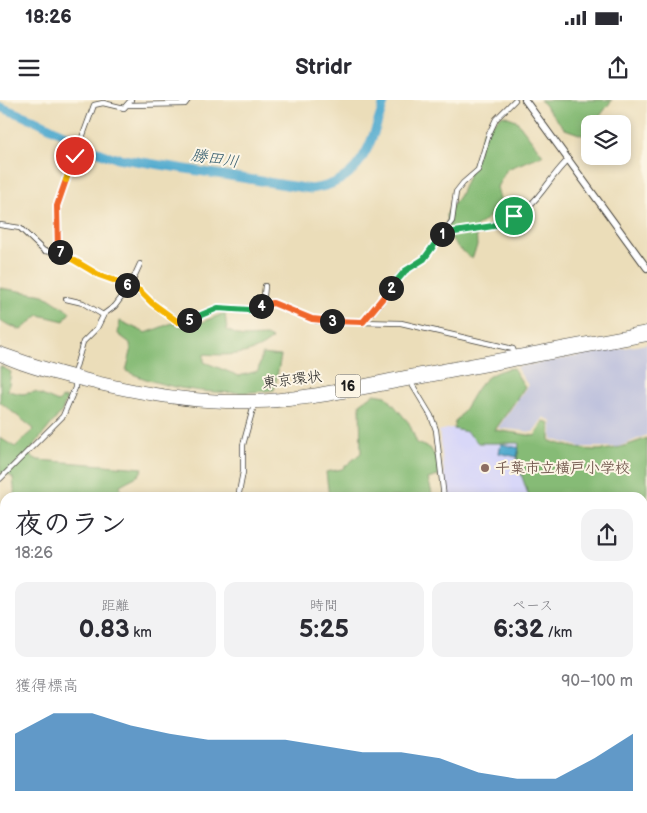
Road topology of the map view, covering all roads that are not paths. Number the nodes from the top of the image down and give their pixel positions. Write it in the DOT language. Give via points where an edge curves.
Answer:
graph roads {
  1 [pos="188,100"];
  2 [pos="515,100"];
  3 [pos="526,100"];
  4 [pos="130,102"];
  5 [pos="569,159"];
  6 [pos="0,225"];
  7 [pos="443,233"];
  8 [pos="58,251"];
  9 [pos="140,264"];
  10 [pos="647,268"];
  11 [pos="130,286"];
  12 [pos="265,286"];
  13 [pos="66,299"];
  14 [pos="263,305"];
  15 [pos="103,315"];
  16 [pos="363,322"];
  17 [pos="647,330"];
  18 [pos="647,337"];
  19 [pos="0,351"];
  20 [pos="0,357"];
  21 [pos="516,358"];
  22 [pos="76,378"];
  23 [pos="409,378"];
  24 [pos="254,405"];
  25 [pos="0,479"];
  26 [pos="239,492"];
  27 [pos="443,492"];
  1 -- 4 [label="street" via="185,104"];
  2 -- 7 [label="street" via="496,119 478,170 456,192 452,220"];
  3 -- 5 [label="street"];
  4 -- 8 [label="street" via="119,108 103,103 94,105 57,206"];
  5 -- 7 [label="street" via="529,206 506,220 479,229"];
  5 -- 10 [label="street"];
  6 -- 8 [label="street" via="20,228 44,251"];
  7 -- 16 [label="street" via="424,259 400,275"];
  8 -- 11 [label="street" via="99,275"];
  9 -- 11 [label="street"];
  11 -- 14 [label="street" via="158,308 184,322 218,308 249,310"];
  11 -- 15 [label="street" via="115,306"];
  12 -- 14 [label="street"];
  13 -- 15 [label="street" via="83,303"];
  14 -- 16 [label="street" via="273,303 316,321"];
  15 -- 22 [label="street" via="97,328 83,342"];
  16 -- 21 [label="street" via="412,325 512,348"];
  17 -- 21 [label="highway, 東京環状 / 16"];
  18 -- 21 [label="highway, 東京環状 / 16"];
  19 -- 22 [label="highway, 東京環状 / 16"];
  20 -- 22 [label="highway, 東京環状 / 16" via="47,374"];
  21 -- 23 [label="highway, 東京環状 / 16"];
  22 -- 23 [label="highway, 東京環状 / 16" via="218,399 294,396"];
  22 -- 24 [label="highway, 東京環状 / 16" via="175,401"];
  22 -- 25 [label="street" via="72,398 63,416"];
  23 -- 24 [label="highway, 東京環状 / 16" via="294,402"];
  23 -- 27 [label="street" via="436,430"];
  24 -- 26 [label="street" via="243,445"];
}
